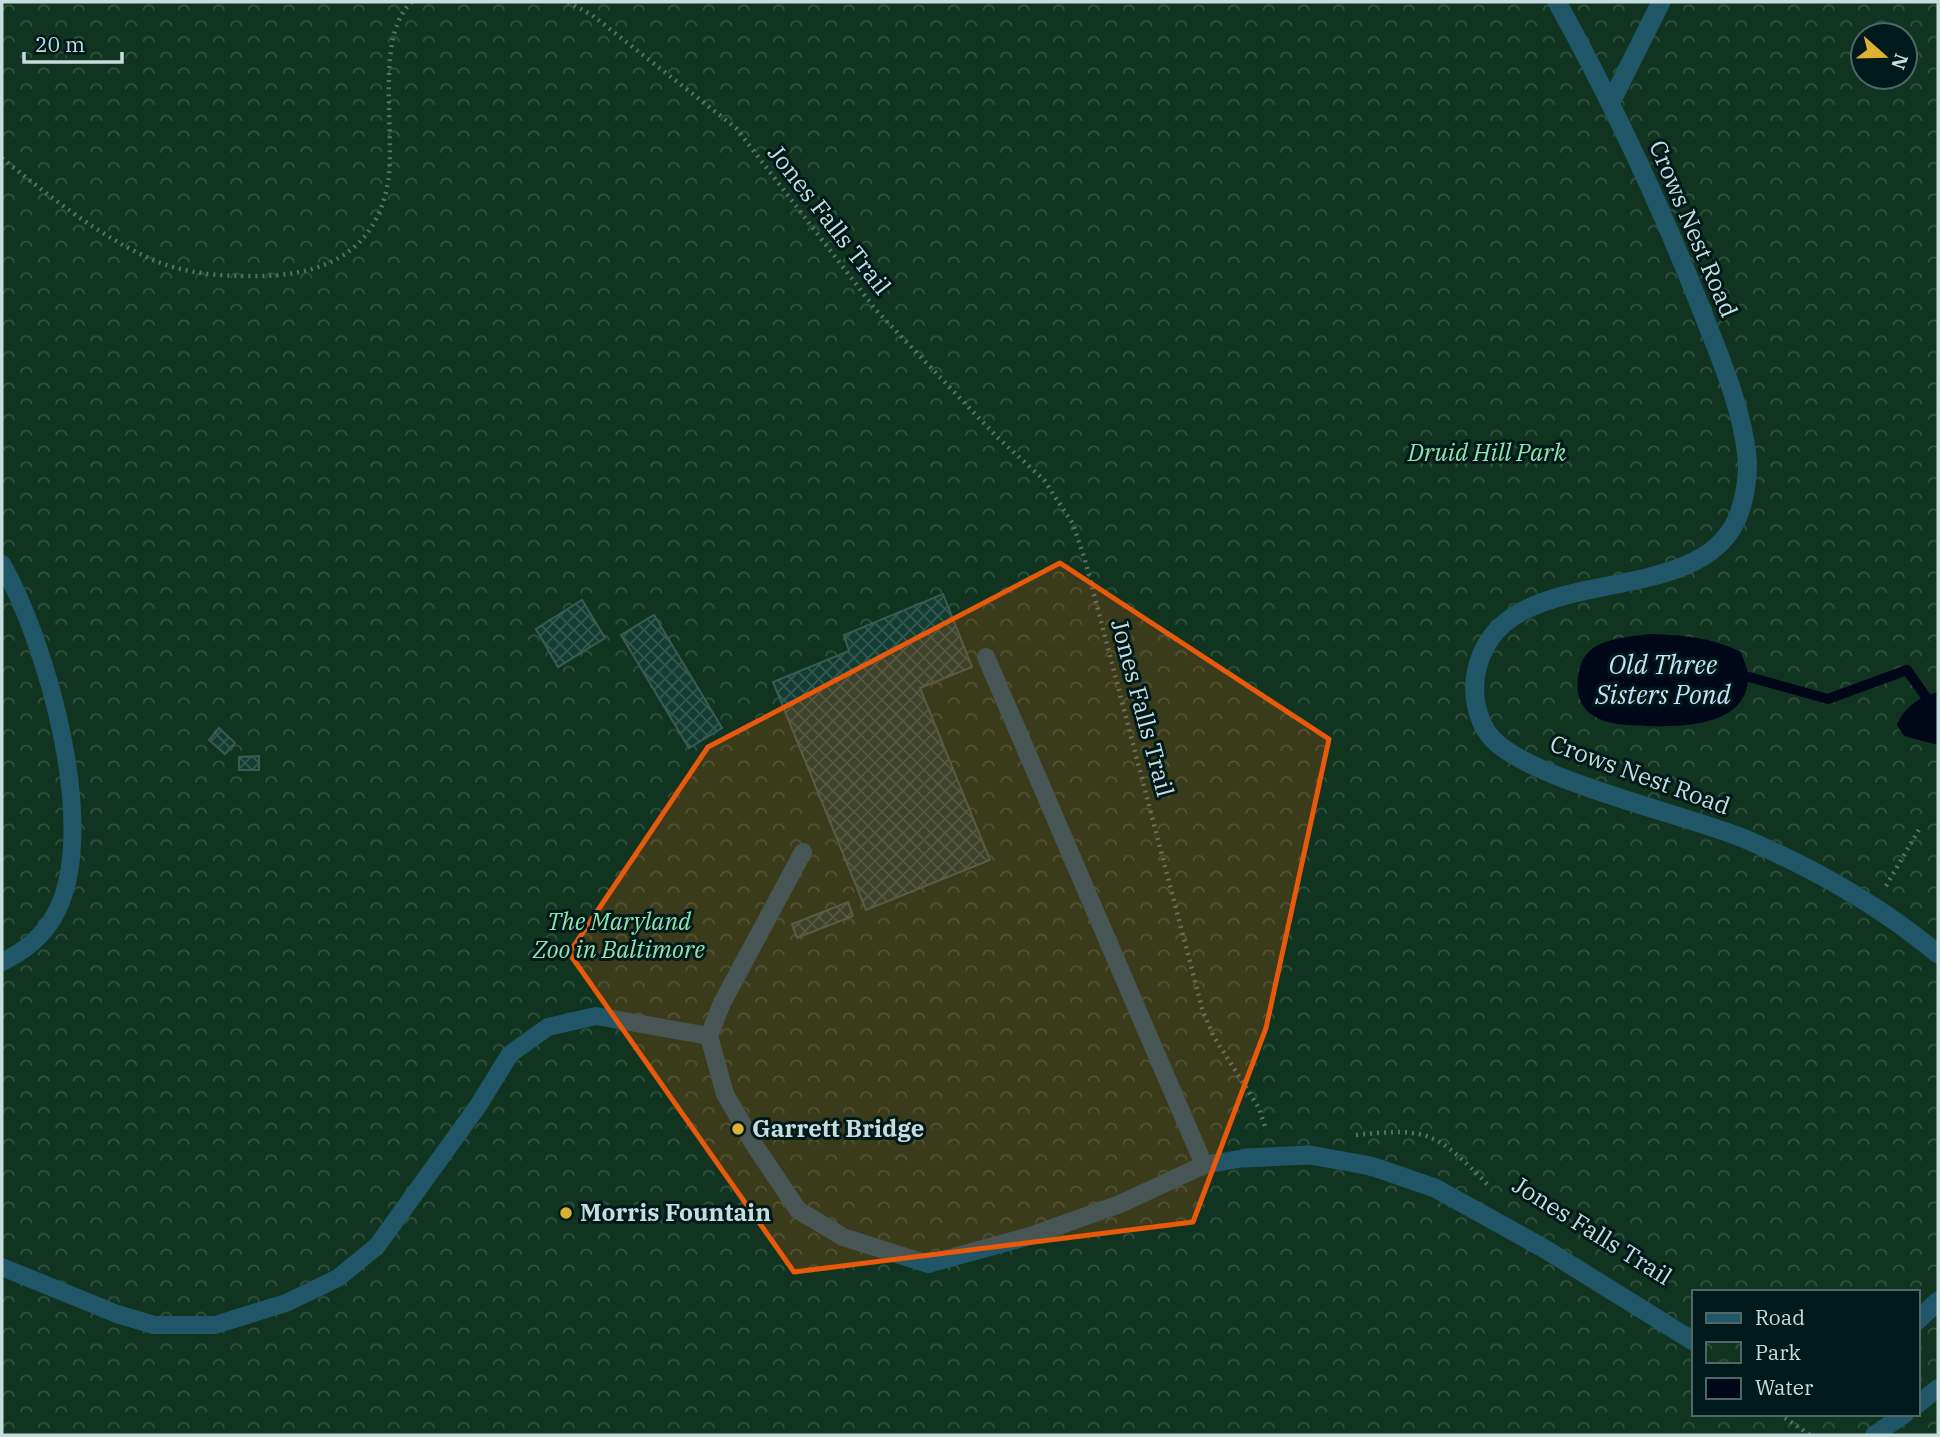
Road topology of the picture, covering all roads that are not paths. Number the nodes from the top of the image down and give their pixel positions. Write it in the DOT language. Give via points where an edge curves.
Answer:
graph roads {
  1 [pos="1557,2"];
  2 [pos="1661,2"];
  3 [pos="1612,100"];
  4 [pos="2,564"];
  5 [pos="986,657"];
  6 [pos="803,852"];
  7 [pos="1938,954"];
  8 [pos="2,962"];
  9 [pos="709,1036"];
  10 [pos="1245,1158"];
  11 [pos="1204,1166"];
  12 [pos="2,1267"];
  13 [pos="1938,1301"];
  14 [pos="1919,1319"];
  15 [pos="1692,1340"];
  16 [pos="1938,1388"];
  17 [pos="1919,1403"];
  18 [pos="1902,1416"];
  19 [pos="1874,1435"];
  1 -- 3 [label="street, Crows Nest Road"];
  2 -- 3 [label="street"];
  3 -- 7 [label="street, Crows Nest Road" via="1721,359 1748,460 1745,491 1736,522 1719,545 1694,560 1521,610 1493,632 1479,657 1474,685 1478,712 1491,737 1549,772 1741,838 1805,866 1868,900"];
  4 -- 8 [label="lane" via="43,659 62,734 72,811 65,887 54,916 38,938"];
  5 -- 11 [label="lane"];
  6 -- 9 [label="lane"];
  9 -- 11 [label="lane" via="725,1094 798,1210 843,1237 929,1264 1030,1236"];
  9 -- 12 [label="lane" via="596,1016 548,1027 510,1054 377,1246 338,1278 286,1303 215,1325 154,1325"];
  10 -- 11 [label="lane"];
  10 -- 15 [label="street" via="1310,1155 1371,1166 1435,1188 1523,1236"];
  13 -- 14 [label="street"];
  16 -- 17 [label="lane"];
  18 -- 19 [label="lane"];
}
